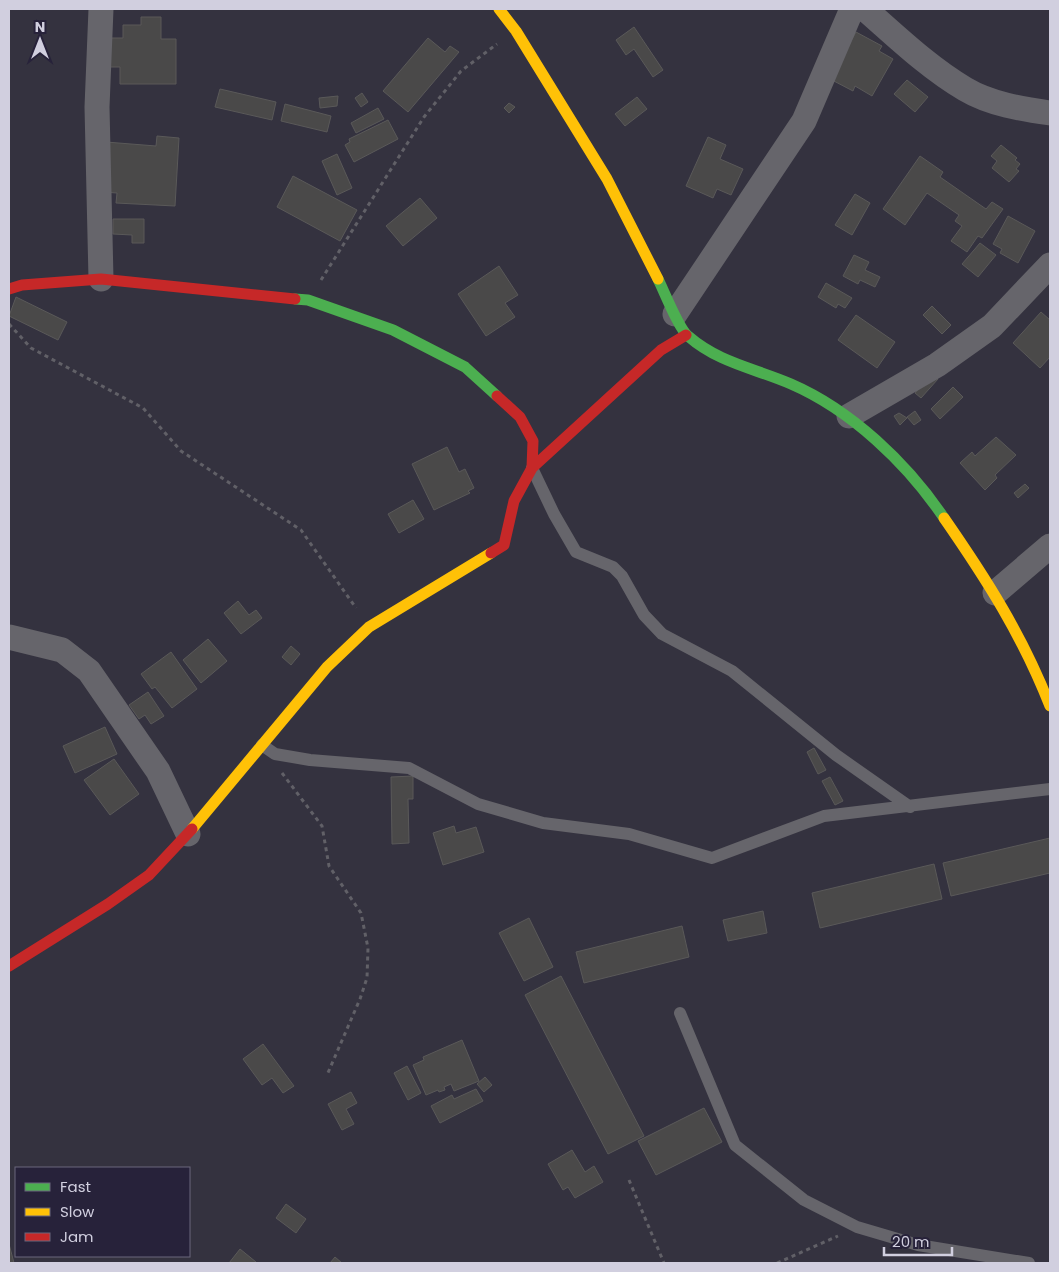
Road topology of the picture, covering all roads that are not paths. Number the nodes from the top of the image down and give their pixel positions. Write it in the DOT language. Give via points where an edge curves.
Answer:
graph roads {
  1 [pos="102,9"];
  2 [pos="499,9"];
  3 [pos="852,9"];
  4 [pos="865,9"];
  5 [pos="1050,113"];
  6 [pos="1050,265"];
  7 [pos="100,279"];
  8 [pos="9,289"];
  9 [pos="675,314"];
  10 [pos="686,335"];
  11 [pos="848,416"];
  12 [pos="532,468"];
  13 [pos="1050,546"];
  14 [pos="995,593"];
  15 [pos="9,637"];
  16 [pos="1050,706"];
  17 [pos="262,745"];
  18 [pos="1050,789"];
  19 [pos="910,807"];
  20 [pos="188,834"];
  21 [pos="9,966"];
  22 [pos="680,1013"];
  23 [pos="1029,1263"];
  1 -- 7 [label="street" via="97,107"];
  2 -- 9 [label="street" via="516,31 607,179"];
  3 -- 9 [label="street" via="804,121"];
  4 -- 5 [label="street" via="921,59 966,90 1014,107"];
  6 -- 11 [label="street" via="992,326 937,366"];
  7 -- 8 [label="street" via="22,285"];
  7 -- 12 [label="street" via="308,300 393,330 465,367 520,417 533,440"];
  9 -- 10 [label="street"];
  10 -- 11 [label="street" via="727,362 791,384"];
  10 -- 12 [label="street" via="661,350"];
  11 -- 14 [label="street" via="924,488"];
  12 -- 17 [label="street" via="514,501 504,545 369,627 327,667"];
  12 -- 19 [label="lane" via="576,552 613,567 622,576 644,615 662,634 732,671 836,756"];
  13 -- 14 [label="street"];
  14 -- 16 [label="street" via="1033,662"];
  15 -- 20 [label="street" via="62,650 89,671 158,771"];
  17 -- 19 [label="lane" via="275,754 310,760 409,768 478,804 533,821 629,834 712,858 824,816"];
  17 -- 20 [label="street"];
  18 -- 19 [label="lane"];
  20 -- 21 [label="street" via="150,875"];
  22 -- 23 [label="lane" via="735,1145 804,1200 858,1227 918,1245"];
}
